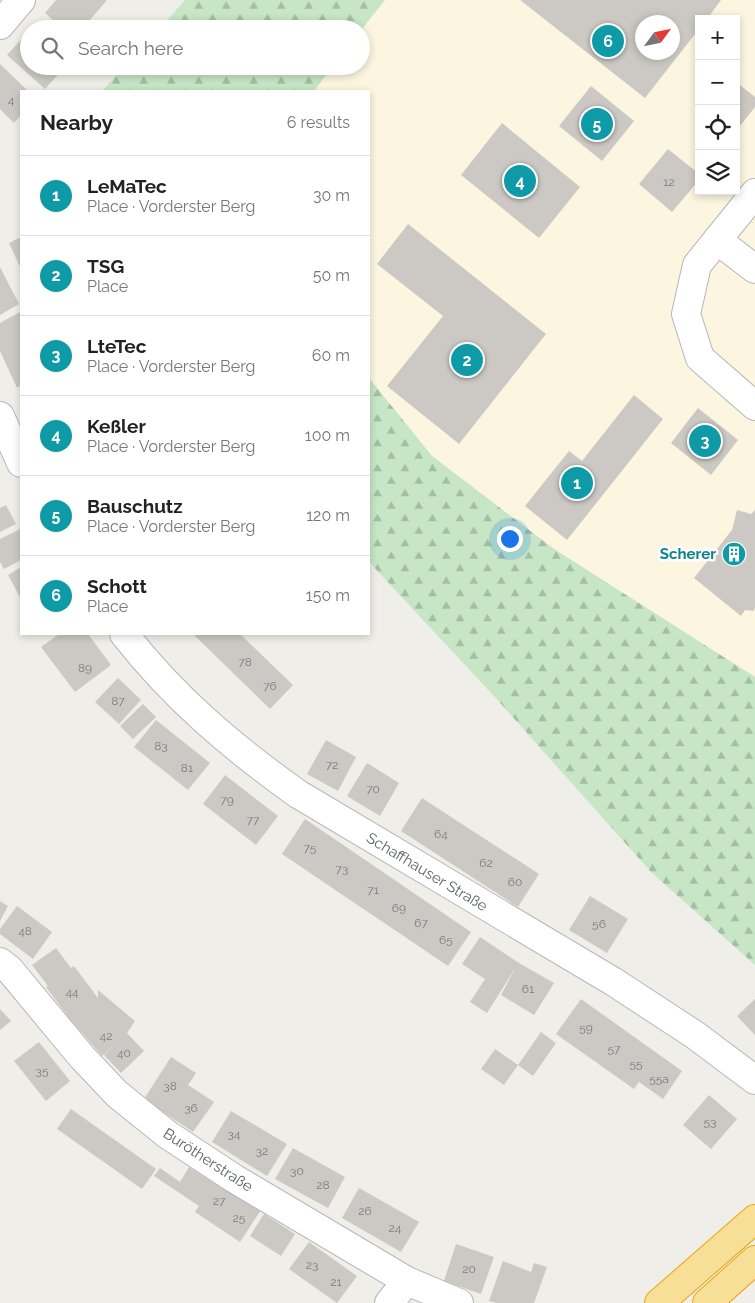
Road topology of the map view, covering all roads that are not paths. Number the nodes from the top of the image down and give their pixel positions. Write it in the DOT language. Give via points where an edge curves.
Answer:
graph roads {
  1 [pos="21,0"];
  2 [pos="0,25"];
  3 [pos="755,193"];
  4 [pos="717,240"];
  5 [pos="755,269"];
  6 [pos="755,406"];
  7 [pos="0,416"];
  8 [pos="20,461"];
  9 [pos="125,635"];
  10 [pos="0,962"];
  11 [pos="755,1080"];
  12 [pos="755,1219"];
  13 [pos="755,1260"];
  14 [pos="407,1281"];
  15 [pos="390,1303"];
  16 [pos="460,1303"];
  17 [pos="659,1303"];
  18 [pos="707,1303"];
  1 -- 2 [label="street"];
  3 -- 4 [label="street"];
  4 -- 5 [label="street"];
  4 -- 6 [label="street" via="696,265 686,314 700,358"];
  7 -- 8 [label="street"];
  9 -- 11 [label="street, Schaffhauser Straße" via="204,722 252,762 306,799 614,982 695,1035"];
  10 -- 14 [label="street, Burötherstraße" via="82,1057 118,1094 168,1135 235,1179"];
  12 -- 17 [label="highway"];
  13 -- 18 [label="highway"];
  14 -- 15 [label="street"];
  14 -- 16 [label="street, Burötherstraße"];
}
